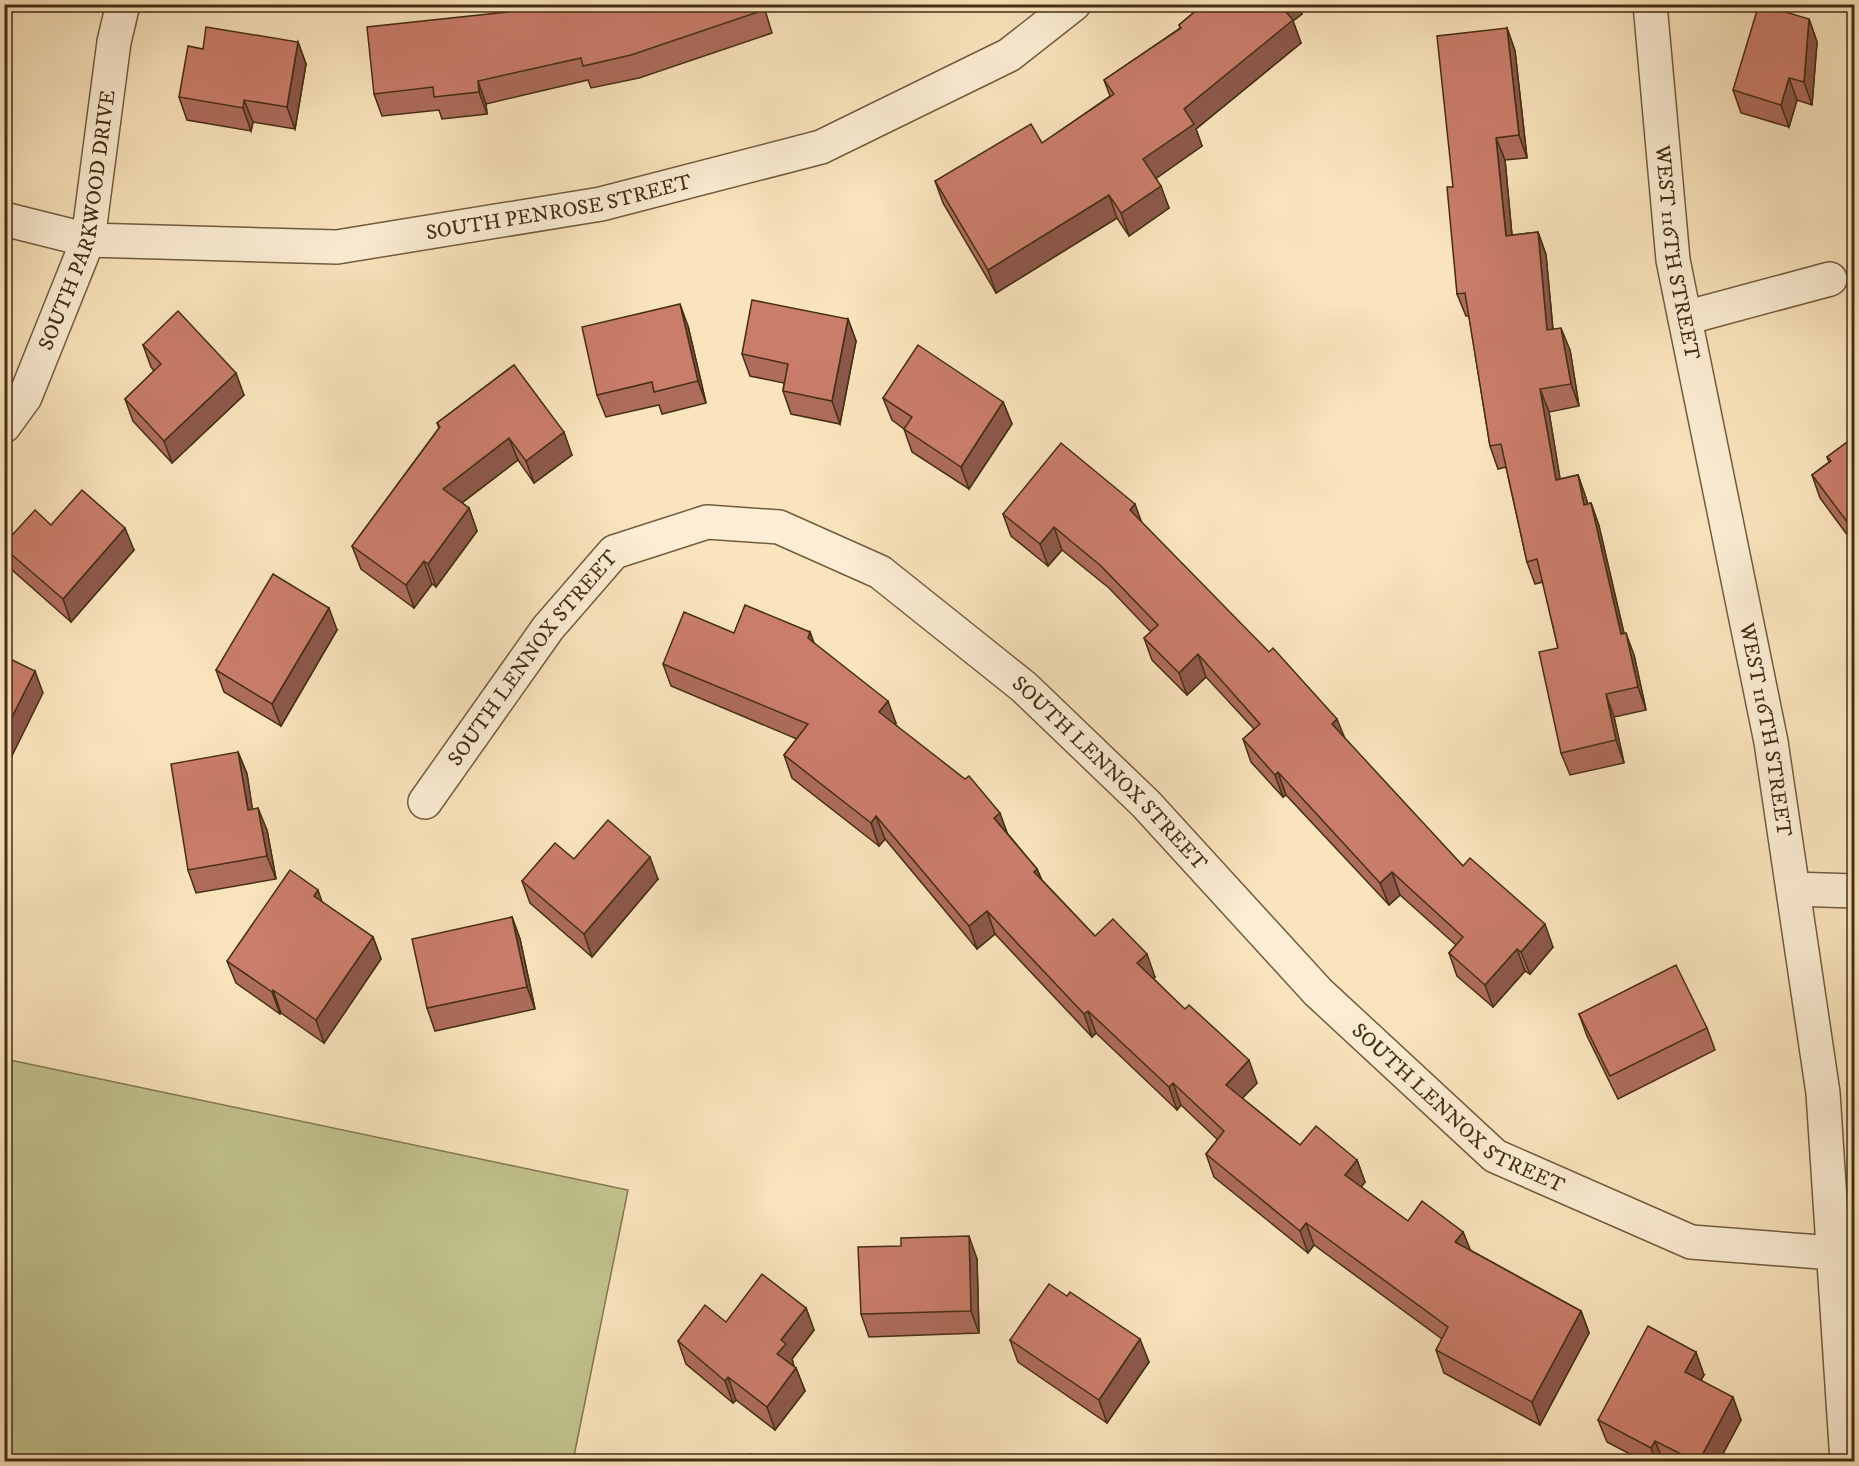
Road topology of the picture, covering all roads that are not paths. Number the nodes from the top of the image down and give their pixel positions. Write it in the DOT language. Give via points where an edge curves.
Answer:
graph roads {
  1 [pos="123,4"];
  2 [pos="1074,4"];
  3 [pos="1650,4"];
  4 [pos="4,219"];
  5 [pos="88,240"];
  6 [pos="1830,279"];
  7 [pos="1685,318"];
  8 [pos="4,426"];
  9 [pos="425,802"];
  10 [pos="1793,890"];
  11 [pos="1854,891"];
  12 [pos="1833,1253"];
  13 [pos="1847,1461"];
  1 -- 5 [label="street, SOUTH PARKWOOD DRIVE" via="114,42"];
  2 -- 5 [label="street, SOUTH PENROSE STREET" via="1009,55 821,147 601,204 337,247"];
  3 -- 7 [label="street, WEST 116TH STREET" via="1673,260"];
  4 -- 5 [label="street, SOUTH PENROSE STREET"];
  5 -- 8 [label="street, SOUTH PARKWOOD DRIVE" via="25,397"];
  6 -- 7 [label="street"];
  7 -- 10 [label="street, WEST 116TH STREET" via="1772,742"];
  9 -- 12 [label="street, SOUTH LENNOX STREET" via="548,628 614,552 707,522 778,527 880,572 1024,687 1146,804 1318,992 1495,1156 1691,1242"];
  10 -- 11 [label="street"];
  10 -- 12 [label="street, WEST 116TH STREET" via="1823,1093"];
  12 -- 13 [label="street, WEST 116TH STREET"];
}
